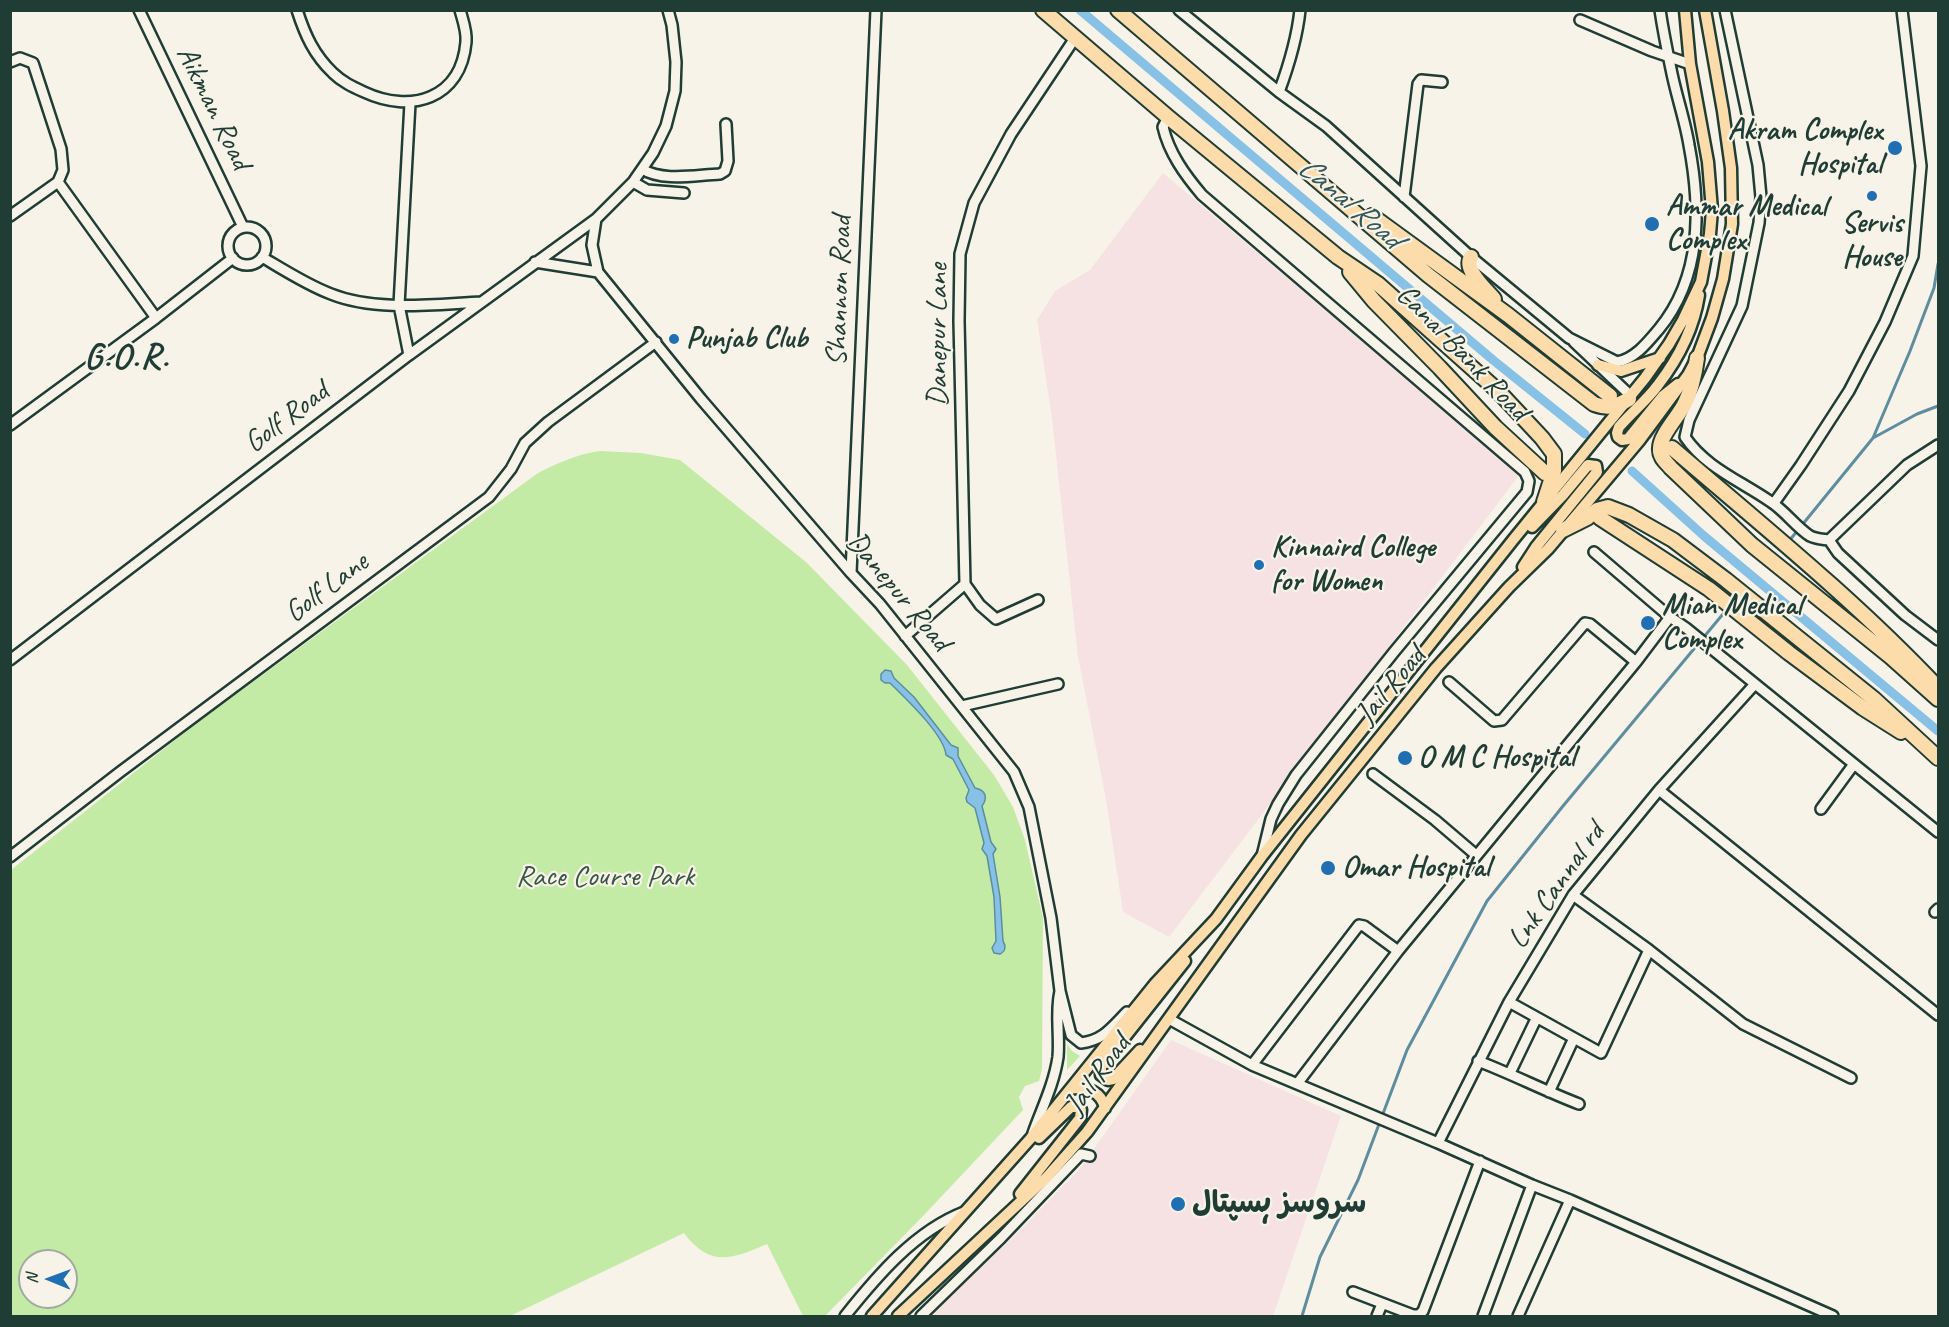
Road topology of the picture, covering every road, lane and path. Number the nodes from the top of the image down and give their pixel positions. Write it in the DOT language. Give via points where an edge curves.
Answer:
graph roads {
  1 [pos="139,10"];
  2 [pos="297,10"];
  3 [pos="460,10"];
  4 [pos="668,10"];
  5 [pos="876,10"];
  6 [pos="1043,10"];
  7 [pos="1118,10"];
  8 [pos="1179,10"];
  9 [pos="1300,10"];
  10 [pos="1660,10"];
  11 [pos="1684,10"];
  12 [pos="1705,10"];
  13 [pos="1725,10"];
  14 [pos="1902,10"];
  15 [pos="1580,20"];
  16 [pos="1076,38"];
  17 [pos="1669,57"];
  18 [pos="10,62"];
  19 [pos="1690,64"];
  20 [pos="1442,82"];
  21 [pos="1279,92"];
  22 [pos="410,103"];
  23 [pos="1168,117"];
  24 [pos="726,124"];
  25 [pos="642,169"];
  26 [pos="1313,176"];
  27 [pos="58,182"];
  28 [pos="633,182"];
  29 [pos="684,192"];
  30 [pos="1404,197"];
  31 [pos="10,216"];
  32 [pos="596,219"];
  33 [pos="243,227"];
  34 [pos="262,256"];
  35 [pos="1338,257"];
  36 [pos="1471,257"];
  37 [pos="233,258"];
  38 [pos="535,262"];
  39 [pos="598,272"];
  40 [pos="1701,282"];
  41 [pos="482,302"];
  42 [pos="399,305"];
  43 [pos="1508,315"];
  44 [pos="156,318"];
  45 [pos="1569,338"];
  46 [pos="656,342"];
  47 [pos="409,355"];
  48 [pos="1660,358"];
  49 [pos="1697,358"];
  50 [pos="1598,365"];
  51 [pos="1688,375"];
  52 [pos="1610,396"];
  53 [pos="1630,397"];
  54 [pos="10,425"];
  55 [pos="1938,445"];
  56 [pos="1672,448"];
  57 [pos="1545,473"];
  58 [pos="1544,502"];
  59 [pos="1774,503"];
  60 [pos="1600,518"];
  61 [pos="1563,530"];
  62 [pos="1513,540"];
  63 [pos="1829,540"];
  64 [pos="1594,552"];
  65 [pos="851,573"];
  66 [pos="965,584"];
  67 [pos="1509,587"];
  68 [pos="1038,600"];
  69 [pos="1670,617"];
  70 [pos="905,636"];
  71 [pos="1938,640"];
  72 [pos="10,660"];
  73 [pos="1636,662"];
  74 [pos="1449,682"];
  75 [pos="1058,684"];
  76 [pos="1755,684"];
  77 [pos="1938,688"];
  78 [pos="1938,699"];
  79 [pos="962,706"];
  80 [pos="1936,755"];
  81 [pos="1854,764"];
  82 [pos="1373,774"];
  83 [pos="1659,790"];
  84 [pos="1821,809"];
  85 [pos="1938,832"];
  86 [pos="1476,855"];
  87 [pos="1262,856"];
  88 [pos="10,857"];
  89 [pos="1573,895"];
  90 [pos="1216,919"];
  91 [pos="1649,950"];
  92 [pos="1398,951"];
  93 [pos="1155,984"];
  94 [pos="1060,991"];
  95 [pos="1509,1002"];
  96 [pos="1938,1015"];
  97 [pos="1169,1019"];
  98 [pos="1536,1019"];
  99 [pos="1574,1038"];
  100 [pos="1478,1061"];
  101 [pos="1252,1065"];
  102 [pos="1510,1073"];
  103 [pos="1851,1078"];
  104 [pos="1297,1084"];
  105 [pos="1072,1088"];
  106 [pos="1549,1092"];
  107 [pos="1579,1104"];
  108 [pos="1105,1108"];
  109 [pos="1031,1138"];
  110 [pos="1438,1143"];
  111 [pos="1090,1156"];
  112 [pos="1480,1161"];
  113 [pos="1532,1185"];
  114 [pos="989,1186"];
  115 [pos="1570,1200"];
  116 [pos="967,1211"];
  117 [pos="1000,1219"];
  118 [pos="1353,1292"];
  119 [pos="1382,1304"];
  120 [pos="1826,1315"];
  121 [pos="845,1317"];
  122 [pos="872,1317"];
  123 [pos="898,1317"];
  124 [pos="921,1317"];
  125 [pos="1377,1317"];
  126 [pos="1483,1317"];
  127 [pos="1518,1317"];
  1 -- 33 [label="street, Aikman Road"];
  2 -- 22 [label="street" via="304,34 334,74 373,96"];
  3 -- 22 [label="street" via="466,40 455,76 435,94"];
  4 -- 25 [label="street" via="676,62 675,91 666,126"];
  5 -- 65 [label="street, Shannon Road"];
  6 -- 16 [label="highway, Canal Bank Road"];
  7 -- 26 [label="highway, Canal Bank Road"];
  8 -- 21 [label="street"];
  9 -- 21 [label="street" via="1297,37"];
  10 -- 17 [label="street"];
  11 -- 19 [label="main road, Jail Road"];
  12 -- 49 [label="main road, Jail Road" via="1733,196 1723,279"];
  13 -- 59 [label="street" via="1758,165 1759,223 1742,306 1689,420 1685,437 1716,468"];
  14 -- 59 [label="street" via="1921,166 1913,256 1849,391"];
  15 -- 17 [label="street"];
  16 -- 23 [label="highway, Canal Bank Road"];
  16 -- 66 [label="street, Danepur Lane" via="1011,134 974,202 960,254"];
  17 -- 19 [label="street"];
  17 -- 45 [label="street" via="1697,194 1693,250 1681,294 1648,342 1621,361 1612,362"];
  18 -- 27 [label="street" via="20,58 33,63 62,149 63,170"];
  19 -- 40 [label="main road, Jail Road" via="1711,192 1710,234"];
  20 -- 30 [label="street" via="1421,80 1418,84"];
  21 -- 30 [label="street" via="1326,126"];
  22 -- 42 [label="street"];
  23 -- 35 [label="highway, Canal Bank Road"];
  23 -- 87 [label="street" via="1163,127 1170,148 1202,195 1525,471 1529,481 1527,492 1296,775 1271,819"];
  24 -- 25 [label="street" via="728,161 720,174 668,176"];
  25 -- 28 [label="street"];
  26 -- 43 [label="highway, Canal Bank Road"];
  26 -- 53 [label="highway" via="1428,275 1594,404 1604,408 1617,406"];
  27 -- 31 [label="street"];
  27 -- 44 [label="street"];
  28 -- 29 [label="street" via="647,190"];
  28 -- 32 [label="street"];
  30 -- 36 [label="street"];
  32 -- 38 [label="street, Golf Road"];
  32 -- 39 [label="street" via="592,244"];
  33 -- 34 [label="street, Aikman Road" via="261,232 266,246"];
  33 -- 37 [label="street" via="230,236 228,246"];
  34 -- 37 [label="street" via="253,264 244,265"];
  34 -- 42 [label="street" via="333,295"];
  35 -- 57 [label="highway, Canal Bank Road" via="1374,301 1495,427"];
  35 -- 58 [label="highway" via="1378,284 1443,340 1552,449 1556,459"];
  36 -- 43 [label="highway" via="1469,269"];
  36 -- 45 [label="street"];
  37 -- 44 [label="street"];
  38 -- 39 [label="street"];
  38 -- 41 [label="street, Golf Road"];
  39 -- 46 [label="street, Danepur Road"];
  40 -- 48 [label="main road, Jail Road"];
  40 -- 51 [label="main road" via="1696,314 1677,355 1658,385 1619,427 1618,437 1628,439 1663,396"];
  41 -- 42 [label="street"];
  41 -- 47 [label="street, Golf Road"];
  42 -- 47 [label="street"];
  43 -- 52 [label="highway, Canal Bank Road"];
  44 -- 54 [label="street"];
  45 -- 50 [label="street"];
  46 -- 65 [label="street, Danepur Road"];
  46 -- 88 [label="street, Golf Lane" via="548,422 525,444 489,497"];
  47 -- 72 [label="street, Golf Road"];
  48 -- 50 [label="main road" via="1621,371"];
  48 -- 53 [label="main road, Jail Road"];
  49 -- 51 [label="main road, Jail Road"];
  49 -- 78 [label="highway" via="1684,405 1660,443 1661,456 1752,545"];
  50 -- 53 [label="street"];
  51 -- 61 [label="main road, Jail Road" via="1639,441"];
  53 -- 58 [label="main road, Jail Road"];
  55 -- 63 [label="street" via="1907,465"];
  56 -- 77 [label="highway" via="1800,556"];
  58 -- 62 [label="main road, Jail Road"];
  59 -- 63 [label="street" via="1805,531"];
  60 -- 80 [label="highway" via="1709,590 1841,692"];
  61 -- 67 [label="main road, Jail Road"];
  61 -- 80 [label="highway" via="1608,507 1673,540 1874,699"];
  62 -- 67 [label="main road" via="1529,530 1588,465 1596,466 1597,472"];
  62 -- 87 [label="main road, Jail Road"];
  63 -- 71 [label="street" via="1896,607"];
  64 -- 69 [label="street"];
  65 -- 70 [label="street, Danepur Road"];
  66 -- 68 [label="street" via="996,619"];
  66 -- 70 [label="street"];
  67 -- 97 [label="main road, Jail Road" via="1436,668 1301,835"];
  69 -- 73 [label="street"];
  69 -- 76 [label="street"];
  70 -- 79 [label="street, Danepur Road"];
  73 -- 74 [label="street" via="1585,623 1498,722"];
  73 -- 86 [label="street"];
  75 -- 79 [label="street"];
  76 -- 81 [label="street"];
  76 -- 83 [label="street, Lnk Cannal rd"];
  79 -- 94 [label="street, Danepur Road" via="1014,772 1029,807 1051,918"];
  81 -- 84 [label="street"];
  81 -- 85 [label="street"];
  82 -- 86 [label="street"];
  83 -- 89 [label="street, Lnk Cannal rd"];
  83 -- 96 [label="street"];
  86 -- 92 [label="street"];
  87 -- 90 [label="main road, Jail Road"];
  89 -- 91 [label="street"];
  89 -- 95 [label="street, Lnk Cannal rd"];
  90 -- 93 [label="main road, Jail Road"];
  90 -- 97 [label="main road" via="1101,1067 1104,1079 1113,1079"];
  91 -- 99 [label="street" via="1601,1053"];
  91 -- 103 [label="street" via="1743,1024"];
  92 -- 101 [label="street" via="1359,926"];
  92 -- 104 [label="street"];
  93 -- 94 [label="street, Danepur Road" via="1103,1037 1081,1043 1071,1035"];
  93 -- 105 [label="main road, Jail Road"];
  94 -- 109 [label="street, Danepur Road" via="1054,1079"];
  95 -- 98 [label="street"];
  95 -- 100 [label="street, Lnk Cannal rd"];
  97 -- 101 [label="street"];
  97 -- 108 [label="main road, Jail Road"];
  98 -- 99 [label="street"];
  98 -- 102 [label="street"];
  99 -- 106 [label="street"];
  100 -- 102 [label="street"];
  100 -- 110 [label="street, Lnk Cannal rd"];
  101 -- 104 [label="street"];
  102 -- 106 [label="street"];
  104 -- 110 [label="street"];
  105 -- 108 [label="main road" via="1092,1090"];
  105 -- 109 [label="main road, Jail Road"];
  106 -- 107 [label="street"];
  108 -- 117 [label="main road, Jail Road" via="1046,1178"];
  109 -- 114 [label="main road, Jail Road"];
  110 -- 112 [label="street"];
  111 -- 124 [label="street" via="1081,1155"];
  112 -- 113 [label="street"];
  112 -- 119 [label="street" via="1423,1311 1413,1315"];
  113 -- 115 [label="street"];
  113 -- 126 [label="street"];
  114 -- 116 [label="main road, Jail Road"];
  114 -- 117 [label="main road" via="1068,1109 1074,1106 1081,1110 1080,1118"];
  115 -- 120 [label="street"];
  115 -- 127 [label="street"];
  116 -- 121 [label="street" via="945,1219 905,1251"];
  116 -- 122 [label="main road, Jail Road"];
  117 -- 123 [label="main road, Jail Road"];
  118 -- 119 [label="street"];
  119 -- 125 [label="street"];
}
